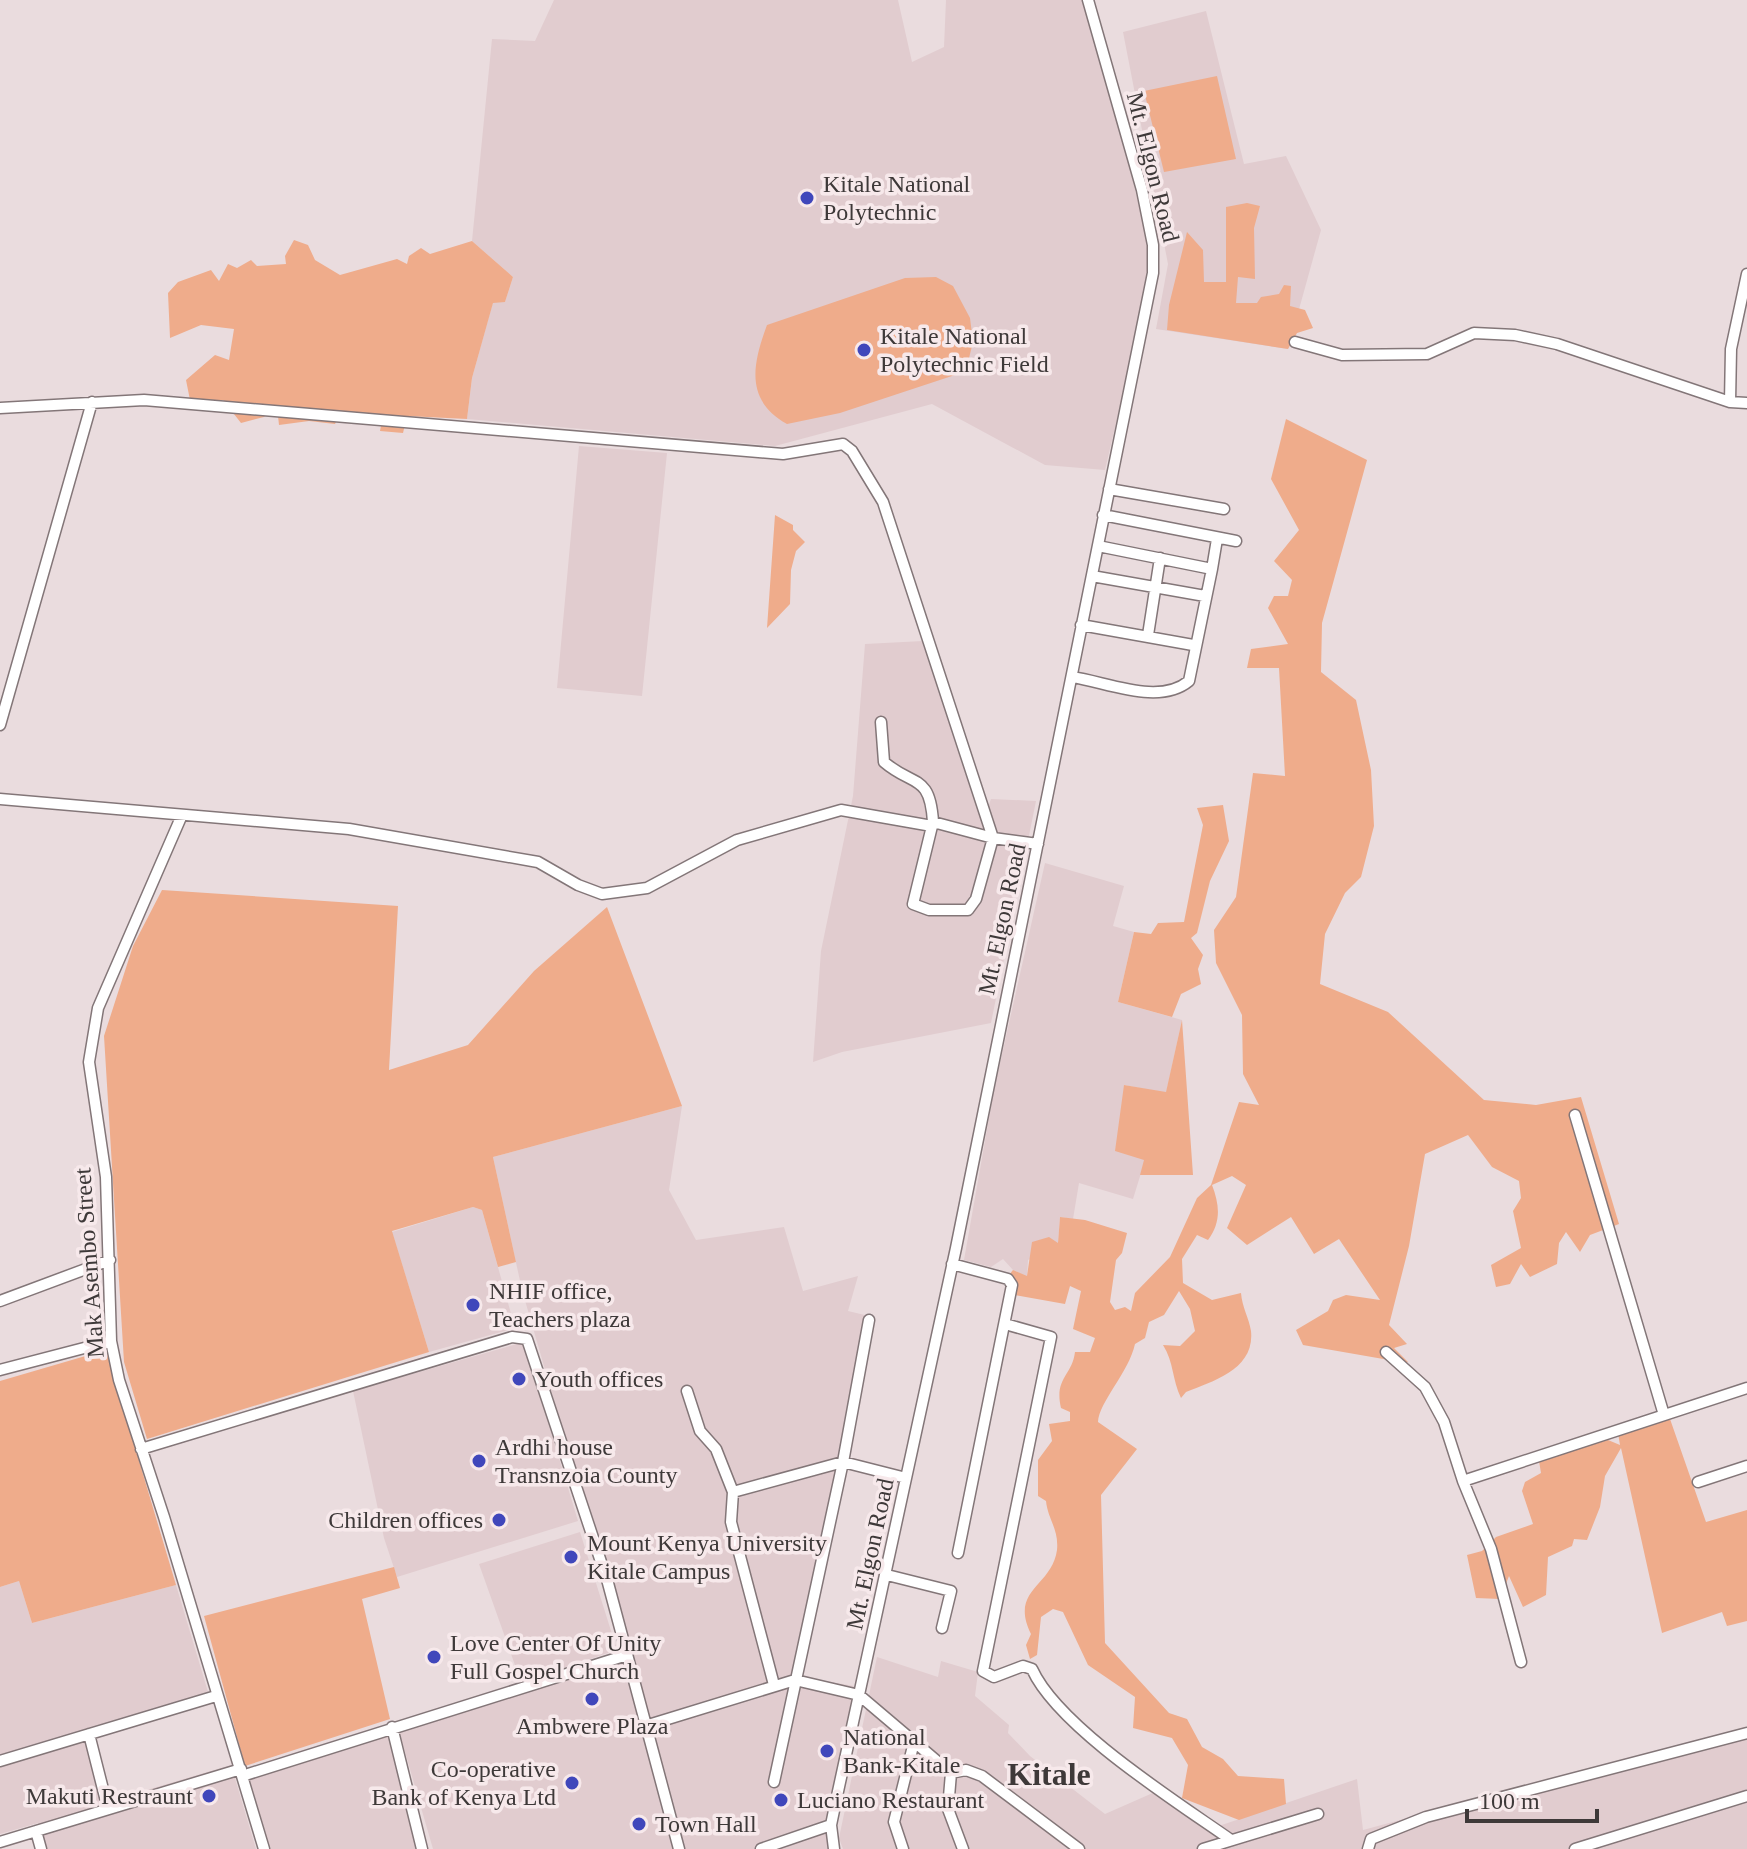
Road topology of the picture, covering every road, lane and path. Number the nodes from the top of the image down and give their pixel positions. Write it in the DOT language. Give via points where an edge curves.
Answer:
graph roads {
  1 [pos="1088,0"];
  2 [pos="1747,274"];
  3 [pos="1295,342"];
  4 [pos="92,402"];
  5 [pos="1730,402"];
  6 [pos="1747,403"];
  7 [pos="0,408"];
  8 [pos="1109,489"];
  9 [pos="1224,509"];
  10 [pos="1103,515"];
  11 [pos="1217,539"];
  12 [pos="1236,541"];
  13 [pos="1098,546"];
  14 [pos="1160,558"];
  15 [pos="1212,569"];
  16 [pos="1092,576"];
  17 [pos="1156,587"];
  18 [pos="1205,596"];
  19 [pos="1081,625"];
  20 [pos="1148,635"];
  21 [pos="1193,645"];
  22 [pos="1072,677"];
  23 [pos="881,722"];
  24 [pos="0,725"];
  25 [pos="0,799"];
  26 [pos="182,815"];
  27 [pos="932,824"];
  28 [pos="993,838"];
  29 [pos="1038,844"];
  30 [pos="1575,1115"];
  31 [pos="110,1260"];
  32 [pos="952,1264"];
  33 [pos="0,1301"];
  34 [pos="869,1320"];
  35 [pos="1005,1324"];
  36 [pos="111,1341"];
  37 [pos="1386,1352"];
  38 [pos="0,1370"];
  39 [pos="1747,1388"];
  40 [pos="687,1391"];
  41 [pos="1664,1415"];
  42 [pos="141,1449"];
  43 [pos="843,1462"];
  44 [pos="1747,1466"];
  45 [pos="906,1478"];
  46 [pos="1463,1481"];
  47 [pos="1698,1482"];
  48 [pos="733,1492"];
  49 [pos="958,1553"];
  50 [pos="887,1575"];
  51 [pos="942,1628"];
  52 [pos="627,1655"];
  53 [pos="1521,1662"];
  54 [pos="795,1680"];
  55 [pos="774,1685"];
  56 [pos="859,1695"];
  57 [pos="216,1696"];
  58 [pos="645,1726"];
  59 [pos="392,1727"];
  60 [pos="1747,1733"];
  61 [pos="89,1734"];
  62 [pos="914,1742"];
  63 [pos="0,1761"];
  64 [pos="241,1773"];
  65 [pos="951,1773"];
  66 [pos="774,1782"];
  67 [pos="1747,1796"];
  68 [pos="108,1809"];
  69 [pos="1318,1814"];
  70 [pos="831,1825"];
  71 [pos="36,1831"];
  72 [pos="1231,1840"];
  73 [pos="0,1842"];
  74 [pos="41,1849"];
  75 [pos="264,1849"];
  76 [pos="422,1849"];
  77 [pos="679,1849"];
  78 [pos="761,1849"];
  79 [pos="834,1849"];
  80 [pos="903,1849"];
  81 [pos="963,1849"];
  82 [pos="1079,1849"];
  83 [pos="1203,1849"];
  84 [pos="1368,1849"];
  85 [pos="1575,1849"];
  1 -- 8 [label="street, Mt. Elgon Road" via="1153,245 1147,312"];
  2 -- 5 [label="street" via="1731,349"];
  3 -- 5 [label="street" via="1342,355 1427,354 1474,333 1515,335"];
  4 -- 7 [label="street"];
  4 -- 24 [label="street"];
  4 -- 28 [label="street" via="144,400 783,454 843,444 883,502"];
  5 -- 6 [label="street"];
  8 -- 9 [label="street"];
  8 -- 10 [label="street, Mt. Elgon Road"];
  10 -- 11 [label="street"];
  10 -- 13 [label="street, Mt. Elgon Road"];
  11 -- 12 [label="street"];
  11 -- 15 [label="street"];
  13 -- 14 [label="street"];
  13 -- 16 [label="street, Mt. Elgon Road"];
  14 -- 15 [label="street"];
  14 -- 17 [label="street"];
  15 -- 18 [label="street"];
  16 -- 17 [label="street"];
  16 -- 19 [label="street, Mt. Elgon Road"];
  17 -- 18 [label="street"];
  17 -- 20 [label="street"];
  18 -- 21 [label="street"];
  19 -- 20 [label="street"];
  19 -- 22 [label="street, Mt. Elgon Road"];
  20 -- 21 [label="street"];
  21 -- 22 [label="street" via="1189,681 1174,691 1158,694"];
  22 -- 29 [label="street, Mt. Elgon Road"];
  23 -- 27 [label="street" via="884,762 919,781 932,805"];
  25 -- 26 [label="street"];
  26 -- 27 [label="street" via="349,829 502,854 538,862 602,894 647,888 737,840 841,810"];
  26 -- 31 [label="street, Mak Asembo Street" via="98,1008 89,1062 106,1177"];
  27 -- 28 [label="street"];
  27 -- 28 [label="street" via="913,904 921,909 968,910"];
  28 -- 29 [label="street"];
  29 -- 32 [label="street, Mt. Elgon Road"];
  30 -- 41 [label="street"];
  31 -- 33 [label="street"];
  31 -- 36 [label="street, Mak Asembo Street"];
  32 -- 35 [label="street" via="1008,1279 1012,1285"];
  32 -- 45 [label="street, Mt. Elgon Road"];
  34 -- 43 [label="street"];
  35 -- 49 [label="street"];
  35 -- 72 [label="street" via="1051,1337 983,1671 994,1677 1023,1666 1032,1669 1042,1690 1081,1728"];
  36 -- 38 [label="street"];
  36 -- 42 [label="street, Mak Asembo Street"];
  37 -- 46 [label="street" via="1425,1387 1444,1422"];
  39 -- 41 [label="street"];
  40 -- 48 [label="street" via="700,1431 716,1449"];
  41 -- 46 [label="street"];
  42 -- 52 [label="street" via="512,1337 527,1339"];
  42 -- 57 [label="street, Mak Asembo Street"];
  43 -- 45 [label="street"];
  43 -- 48 [label="street"];
  43 -- 54 [label="street"];
  44 -- 47 [label="street"];
  45 -- 50 [label="street, Mt. Elgon Road"];
  46 -- 53 [label="street" via="1491,1549"];
  48 -- 55 [label="street" via="731,1522"];
  50 -- 51 [label="street" via="951,1591"];
  50 -- 56 [label="street, Mt. Elgon Road"];
  52 -- 58 [label="street"];
  52 -- 59 [label="street"];
  54 -- 55 [label="street"];
  54 -- 56 [label="street"];
  54 -- 66 [label="street"];
  55 -- 58 [label="street"];
  56 -- 62 [label="street"];
  56 -- 70 [label="street, Mt. Elgon Road"];
  57 -- 61 [label="street"];
  57 -- 64 [label="street, Mak Asembo Street"];
  58 -- 77 [label="street"];
  59 -- 64 [label="street"];
  59 -- 76 [label="street"];
  60 -- 84 [label="street" via="1426,1817 1375,1837"];
  61 -- 63 [label="street"];
  61 -- 68 [label="street"];
  62 -- 65 [label="street"];
  62 -- 80 [label="street" via="894,1822"];
  64 -- 68 [label="street"];
  64 -- 75 [label="street, Mak Asembo Street"];
  65 -- 81 [label="street" via="948,1809"];
  65 -- 82 [label="street" via="966,1770 982,1776"];
  67 -- 85 [label="street"];
  68 -- 71 [label="street"];
  69 -- 72 [label="street"];
  70 -- 78 [label="street"];
  70 -- 79 [label="street, Mt. Elgon Road"];
  71 -- 73 [label="street"];
  71 -- 74 [label="street"];
  72 -- 83 [label="street"];
}
